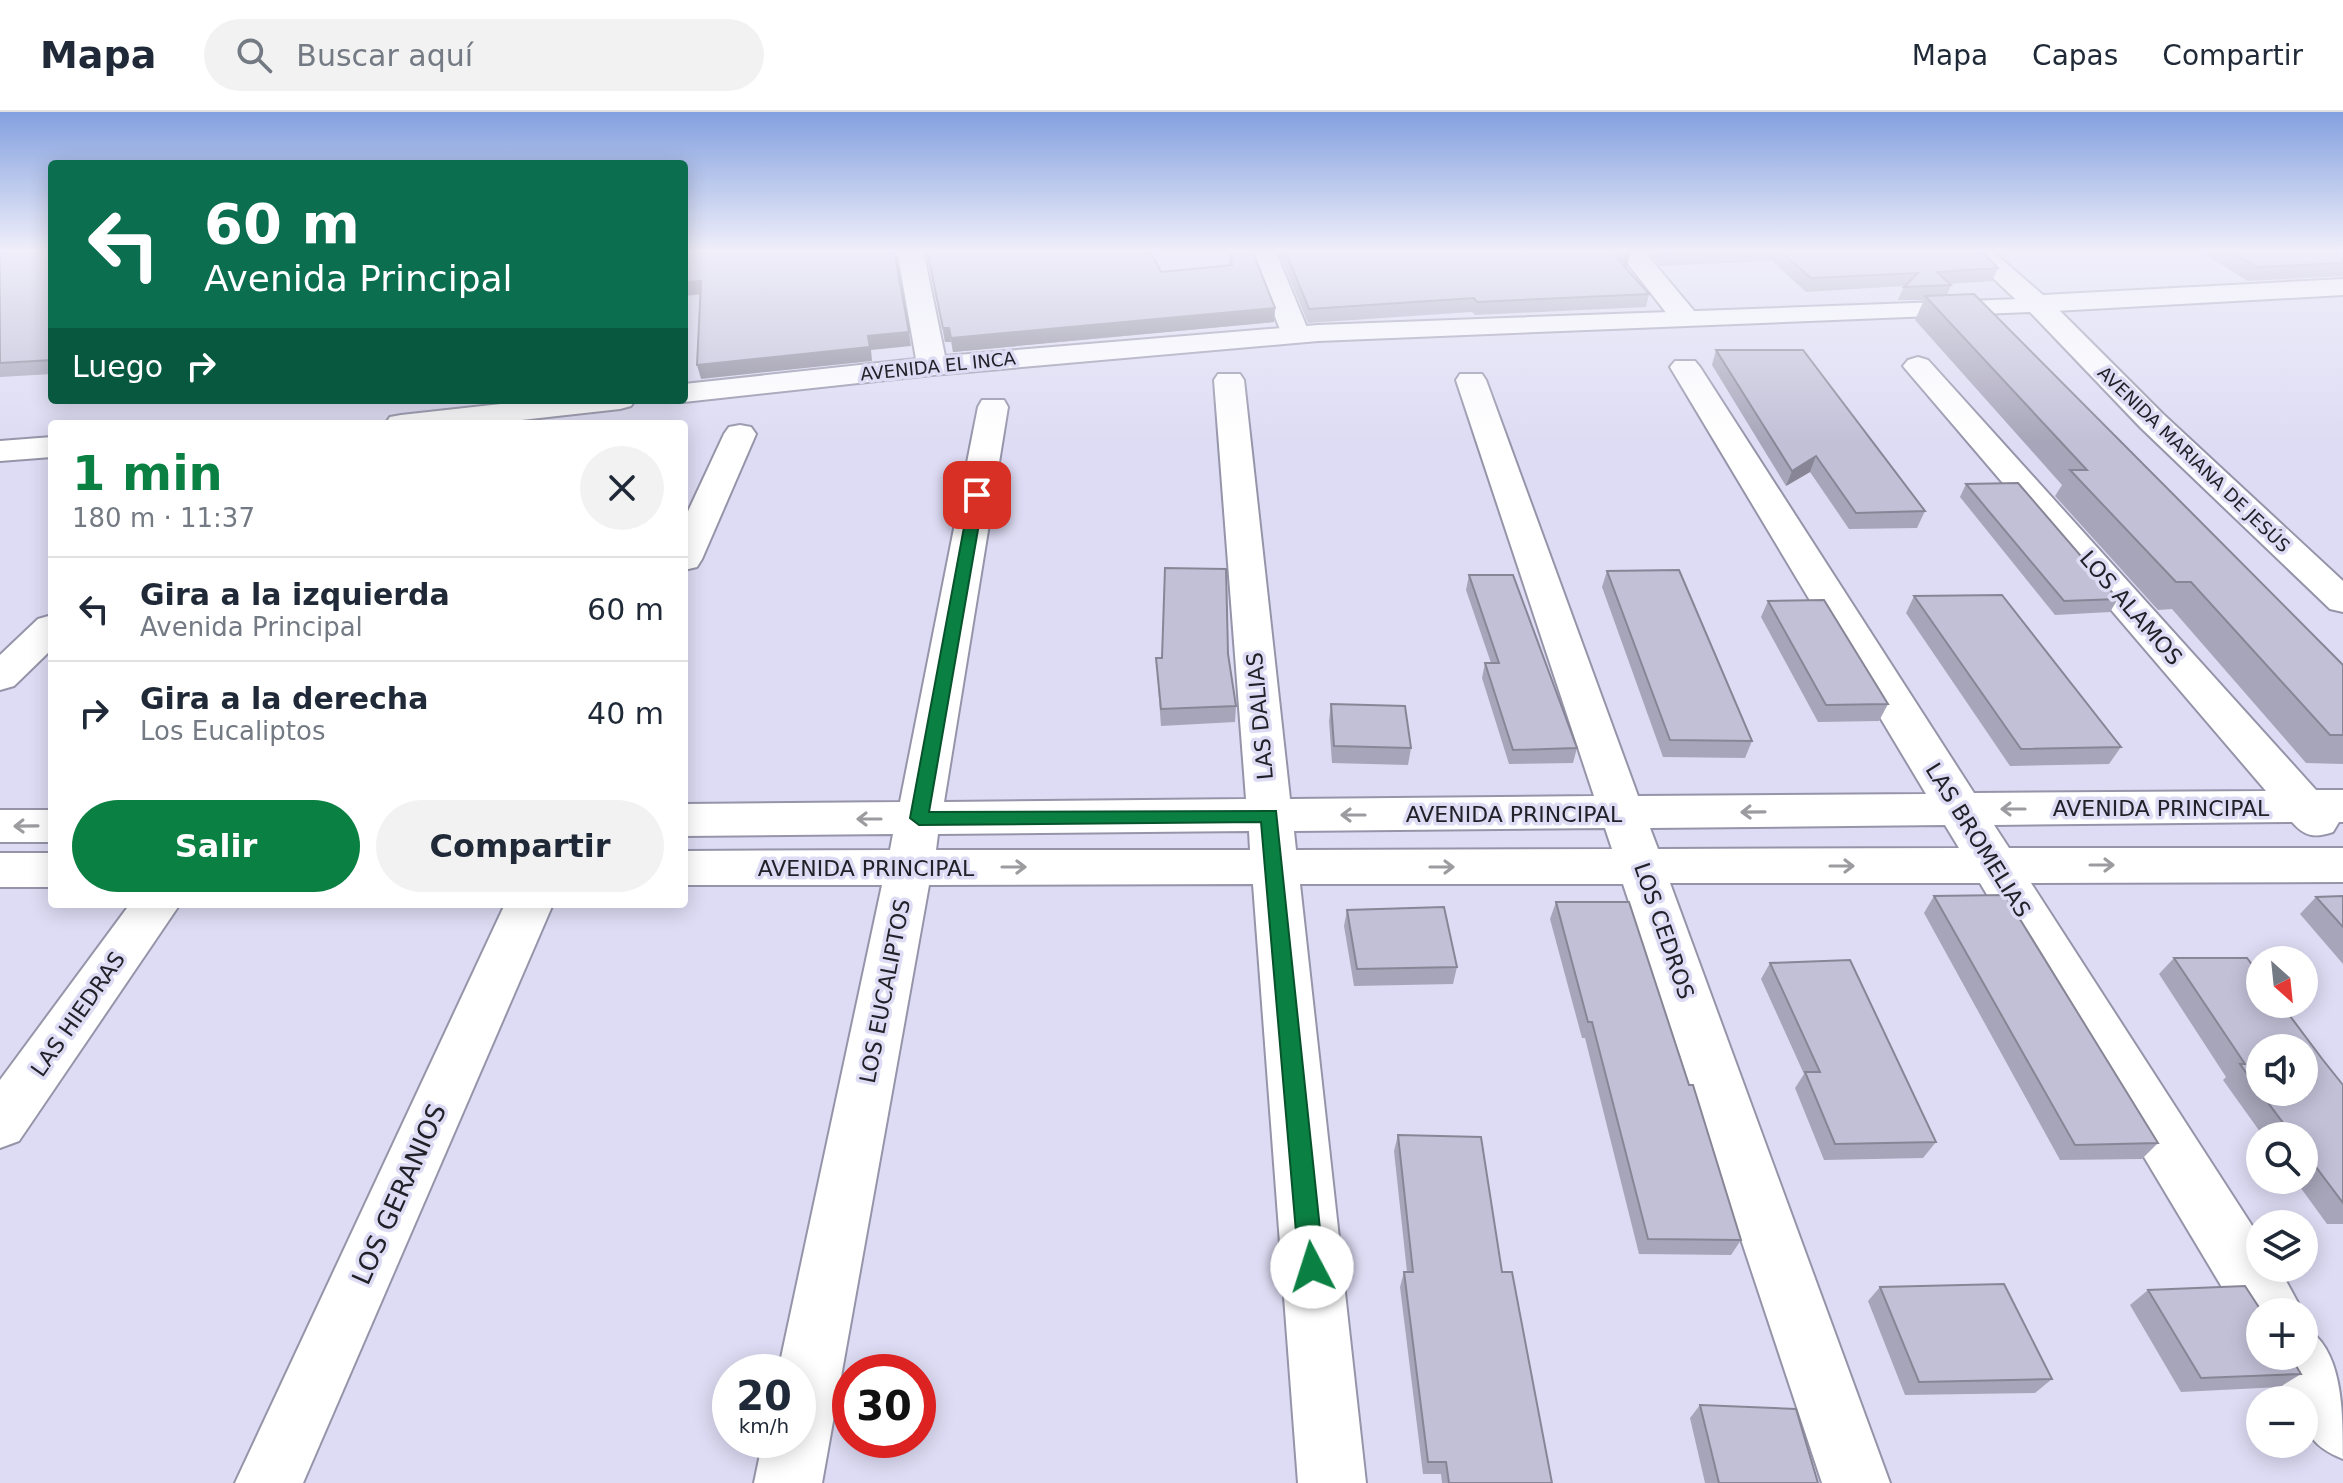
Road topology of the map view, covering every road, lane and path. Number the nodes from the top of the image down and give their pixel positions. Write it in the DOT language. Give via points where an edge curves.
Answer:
graph roads {
  1 [pos="922,314"];
  2 [pos="1288,314"];
  3 [pos="1682,314"];
  4 [pos="1786,314"];
  5 [pos="2047,314"];
  6 [pos="1685,318"];
  7 [pos="1296,335"];
  8 [pos="932,366"];
  9 [pos="1918,366"];
  10 [pos="1685,367"];
  11 [pos="1229,380"];
  12 [pos="1471,380"];
  13 [pos="688,393"];
  14 [pos="584,404"];
  15 [pos="993,407"];
  16 [pos="438,420"];
  17 [pos="740,434"];
  18 [pos="48,447"];
  19 [pos="0,451"];
  20 [pos="688,550"];
  21 [pos="2343,601"];
  22 [pos="48,631"];
  23 [pos="0,677"];
  24 [pos="2324,807"];
  25 [pos="1959,810"];
  26 [pos="1623,813"];
  27 [pos="1270,815"];
  28 [pos="919,818"];
  29 [pos="688,820"];
  30 [pos="0,826"];
  31 [pos="48,826"];
  32 [pos="2343,850"];
  33 [pos="2343,865"];
  34 [pos="1995,866"];
  35 [pos="1274,867"];
  36 [pos="1641,867"];
  37 [pos="688,868"];
  38 [pos="909,868"];
  39 [pos="0,870"];
  40 [pos="48,870"];
  41 [pos="153,908"];
  42 [pos="527,908"];
  43 [pos="0,1124"];
  44 [pos="2263,1298"];
  45 [pos="813,1354"];
  46 [pos="2308,1370"];
  47 [pos="2343,1426"];
  48 [pos="793,1458"];
  49 [pos="269,1483"];
  50 [pos="788,1483"];
  51 [pos="1332,1483"];
  52 [pos="1856,1483"];
  1 -- 8 [label="street"];
  2 -- 7 [label="street"];
  3 -- 6 [label="street"];
  4 -- 6 [label="street, AVENIDA EL INCA"];
  5 -- 21 [label="street, AVENIDA MARIANA DE JESÚS"];
  6 -- 7 [label="street, AVENIDA EL INCA"];
  7 -- 8 [label="street, AVENIDA EL INCA"];
  8 -- 13 [label="street, AVENIDA EL INCA"];
  9 -- 24 [label="street, LOS ALAMOS"];
  10 -- 25 [label="street, LAS BROMELIAS"];
  11 -- 27 [label="street, LAS DALIAS"];
  12 -- 26 [label="street, LOS CEDROS"];
  14 -- 16 [label="street"];
  15 -- 28 [label="street, LOS EUCALIPTOS"];
  17 -- 20 [label="street"];
  18 -- 19 [label="street"];
  22 -- 23 [label="street"];
  24 -- 25 [label="street, AVENIDA PRINCIPAL, one-way"];
  24 -- 32 [label="street, LOS ALAMOS"];
  25 -- 26 [label="street, AVENIDA PRINCIPAL, one-way"];
  25 -- 34 [label="street, LAS BROMELIAS"];
  26 -- 27 [label="street, AVENIDA PRINCIPAL, one-way"];
  26 -- 36 [label="street, LOS CEDROS"];
  27 -- 28 [label="street, AVENIDA PRINCIPAL"];
  27 -- 35 [label="street, LAS DALIAS"];
  28 -- 29 [label="street, AVENIDA PRINCIPAL, one-way"];
  28 -- 38 [label="street, LOS EUCALIPTOS"];
  31 -- 30 [label="street, one-way"];
  34 -- 33 [label="street, AVENIDA PRINCIPAL, one-way"];
  36 -- 34 [label="street, AVENIDA PRINCIPAL, one-way"];
  34 -- 44 [label="street, LAS BROMELIAS"];
  35 -- 36 [label="street, AVENIDA PRINCIPAL, one-way"];
  38 -- 35 [label="street, AVENIDA PRINCIPAL, one-way"];
  35 -- 51 [label="street, LAS DALIAS"];
  36 -- 52 [label="street, LOS CEDROS"];
  37 -- 38 [label="street, AVENIDA PRINCIPAL"];
  38 -- 45 [label="street, LOS EUCALIPTOS"];
  39 -- 40 [label="street"];
  41 -- 43 [label="street, LAS HIEDRAS"];
  42 -- 49 [label="street, LOS GERANIOS"];
  46 -- 47 [label="street"];
  48 -- 50 [label="street"];
}
